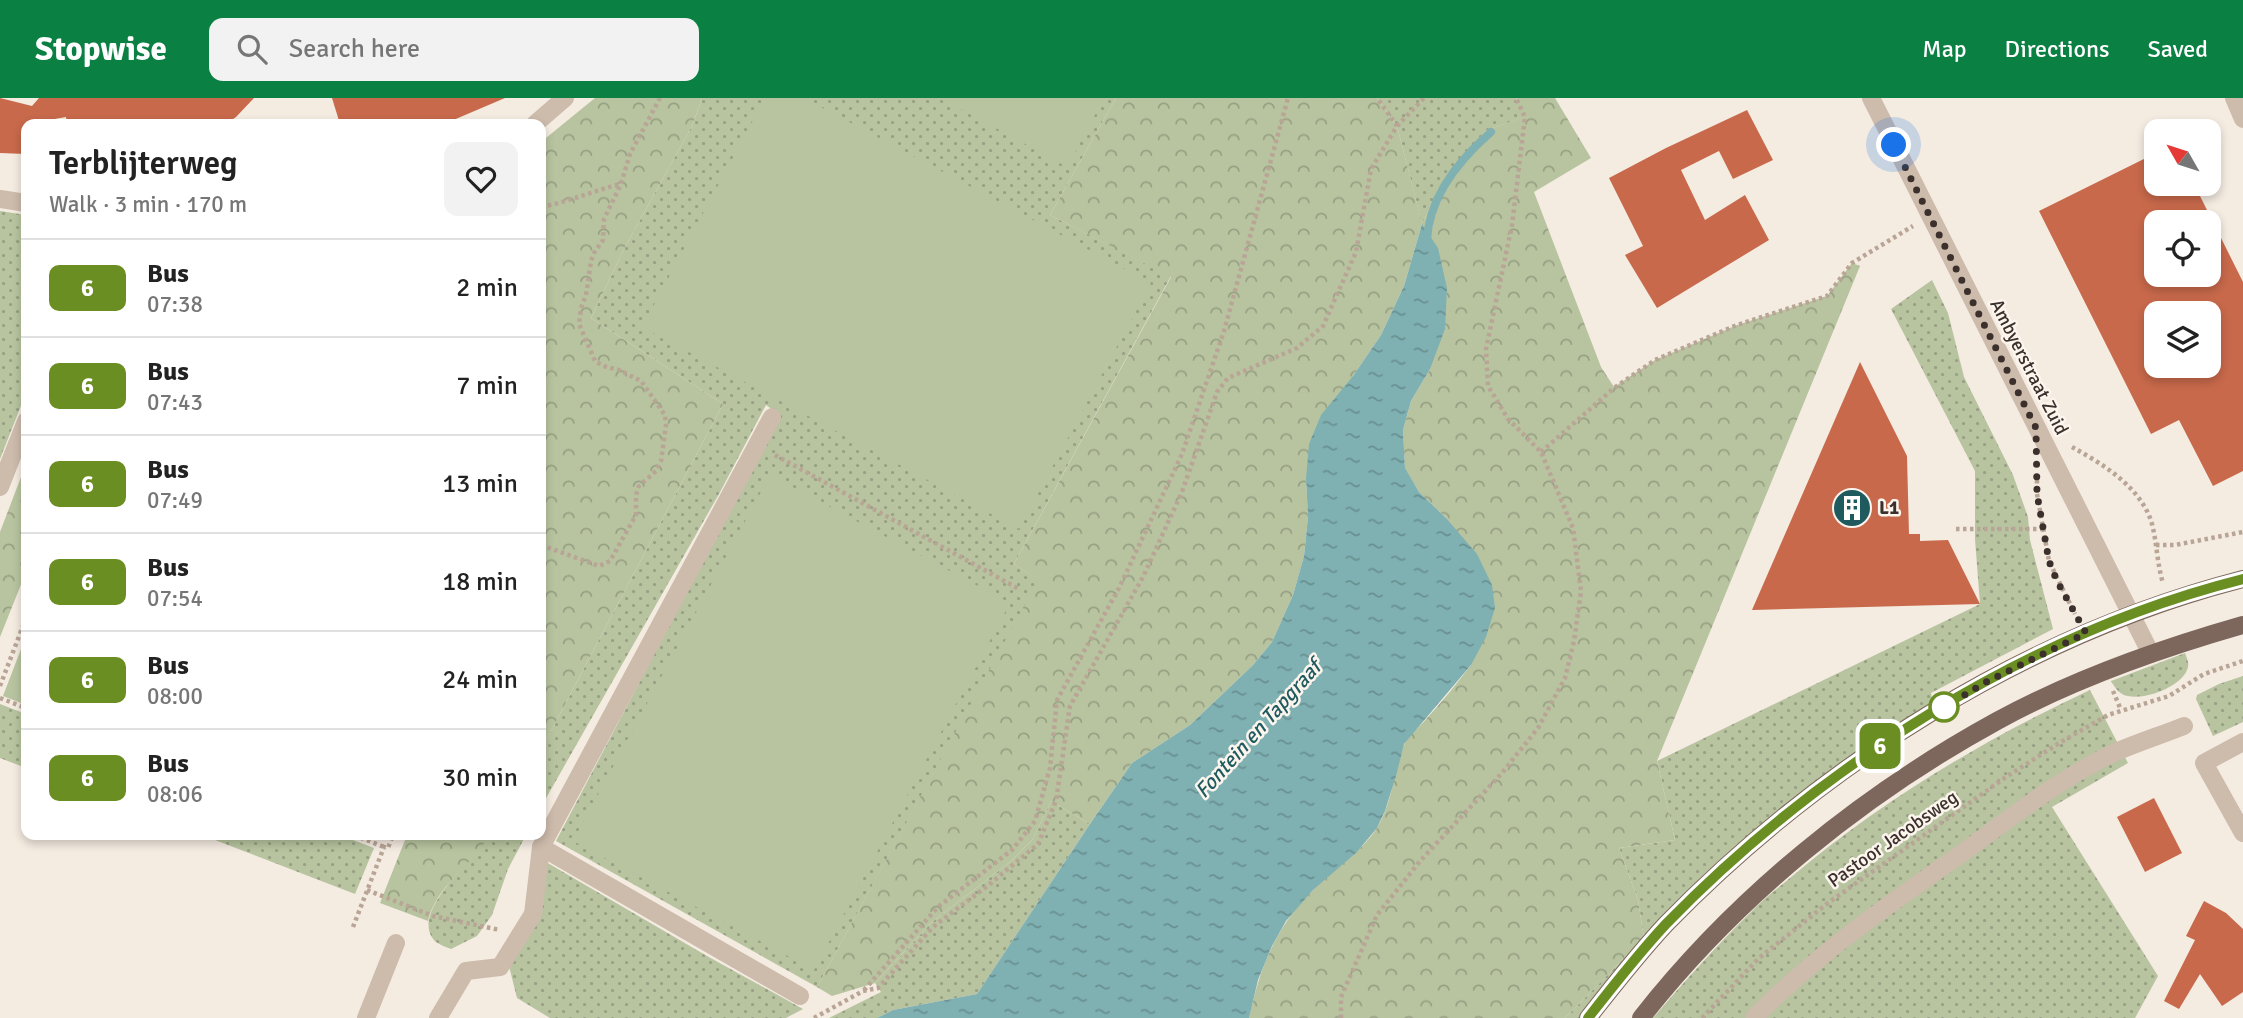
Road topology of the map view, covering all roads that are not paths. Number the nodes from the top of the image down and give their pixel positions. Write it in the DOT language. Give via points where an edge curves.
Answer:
graph roads {
  1 [pos="565,98"];
  2 [pos="1871,98"];
  3 [pos="2234,98"];
  4 [pos="541,119"];
  5 [pos="2243,119"];
  6 [pos="0,200"];
  7 [pos="21,202"];
  8 [pos="772,417"];
  9 [pos="21,434"];
  10 [pos="0,487"];
  11 [pos="2243,579"];
  12 [pos="2130,615"];
  13 [pos="2243,625"];
  14 [pos="2151,654"];
  15 [pos="2183,726"];
  16 [pos="2243,742"];
  17 [pos="2243,833"];
  18 [pos="546,838"];
  19 [pos="545,840"];
  20 [pos="541,847"];
  21 [pos="396,943"];
  22 [pos="800,996"];
  23 [pos="366,1018"];
  24 [pos="438,1018"];
  25 [pos="1588,1018"];
  26 [pos="1641,1018"];
  27 [pos="1755,1018"];
  1 -- 4 [label="street"];
  2 -- 12 [label="street, Ambyerstraat Zuid"];
  3 -- 5 [label="street"];
  6 -- 7 [label="street"];
  8 -- 18 [label="street"];
  9 -- 10 [label="street"];
  11 -- 12 [label="main road"];
  12 -- 14 [label="street, Ambyerstraat Zuid"];
  12 -- 25 [label="main road" via="2000,675 1890,740 1808,797 1715,876 1665,926"];
  13 -- 14 [label="main road"];
  14 -- 26 [label="main road" via="1997,721 1864,806 1750,900"];
  15 -- 27 [label="street" via="2108,756 2017,813 1851,931"];
  16 -- 17 [label="street" via="2204,763"];
  19 -- 20 [label="street"];
  20 -- 22 [label="street"];
  20 -- 24 [label="street" via="533,914 500,967 466,971"];
  21 -- 23 [label="street"];
}
